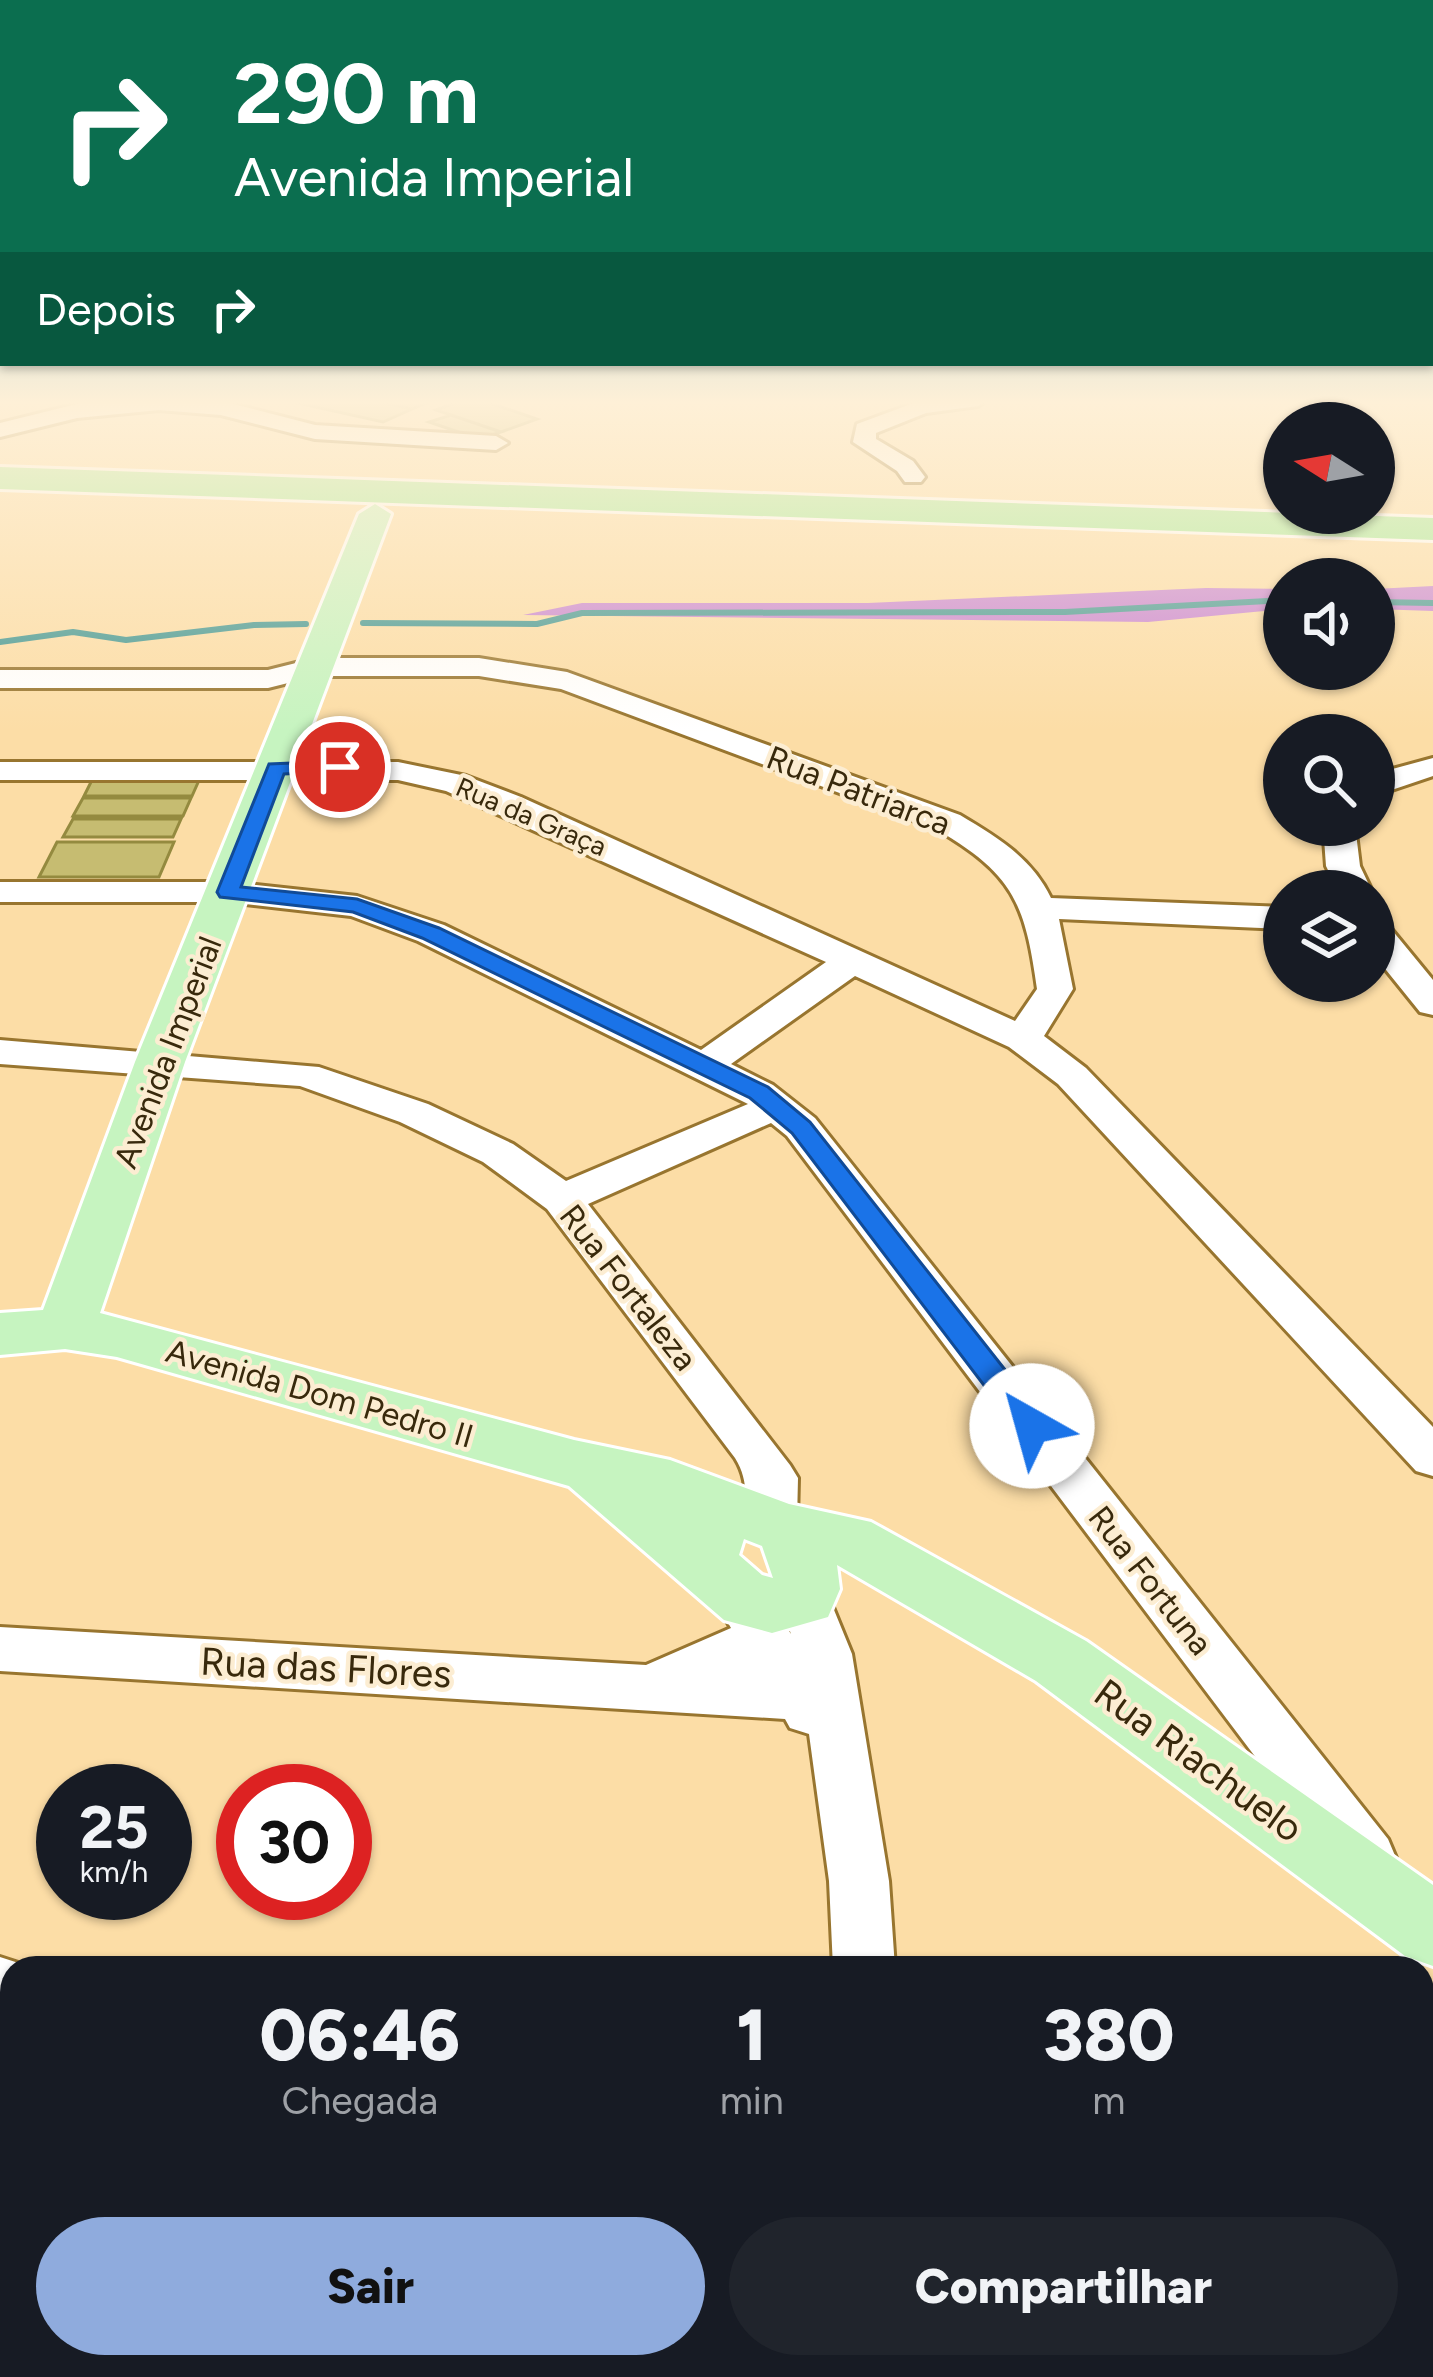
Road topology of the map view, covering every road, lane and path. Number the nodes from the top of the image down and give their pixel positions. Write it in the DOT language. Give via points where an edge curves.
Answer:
graph roads {
  1 [pos="294,510"];
  2 [pos="884,510"];
  3 [pos="1395,511"];
  4 [pos="1433,512"];
  5 [pos="375,514"];
  6 [pos="1008,514"];
  7 [pos="1433,529"];
  8 [pos="316,667"];
  9 [pos="0,679"];
  10 [pos="1433,767"];
  11 [pos="276,768"];
  12 [pos="0,770"];
  13 [pos="1395,776"];
  14 [pos="0,892"];
  15 [pos="228,892"];
  16 [pos="1037,908"];
  17 [pos="1263,917"];
  18 [pos="1395,943"];
  19 [pos="1433,953"];
  20 [pos="1395,958"];
  21 [pos="853,961"];
  22 [pos="1433,1004"];
  23 [pos="1023,1039"];
  24 [pos="0,1052"];
  25 [pos="160,1062"];
  26 [pos="705,1065"];
  27 [pos="776,1106"];
  28 [pos="562,1199"];
  29 [pos="65,1329"];
  30 [pos="0,1334"];
  31 [pos="1433,1458"];
  32 [pos="761,1561"];
  33 [pos="0,1649"];
  34 [pos="652,1685"];
  35 [pos="816,1718"];
  36 [pos="1421,1921"];
  37 [pos="863,1956"];
  1 -- 5 [label="highway"];
  2 -- 6 [label="highway"];
  3 -- 4 [label="highway"];
  5 -- 6 [label="highway"];
  5 -- 8 [label="main road, Avenida Imperial"];
  6 -- 7 [label="highway"];
  8 -- 9 [label="street, Rua Patriarca" via="268,679"];
  8 -- 11 [label="main road, Avenida Imperial"];
  8 -- 16 [label="street, Rua Patriarca" via="479,667 567,681 949,821 1025,874"];
  10 -- 13 [label="street"];
  11 -- 12 [label="street, Rua da Graça"];
  11 -- 15 [label="main road, Avenida Imperial"];
  11 -- 21 [label="street, Rua da Graça" via="398,771 455,784"];
  14 -- 15 [label="street, Rua Fortuna"];
  15 -- 25 [label="main road, Avenida Imperial"];
  15 -- 26 [label="street, Rua Fortuna" via="313,898 394,919"];
  16 -- 17 [label="street"];
  16 -- 23 [label="street, Rua Patriarca" via="1055,989"];
  18 -- 19 [label="street"];
  20 -- 22 [label="street"];
  21 -- 23 [label="street, Rua da Graça"];
  21 -- 26 [label="street"];
  23 -- 31 [label="street" via="1072,1076"];
  24 -- 25 [label="street, Rua Fortaleza"];
  25 -- 28 [label="street, Rua Fortaleza" via="304,1075 498,1153"];
  25 -- 29 [label="main road, Avenida Imperial"];
  26 -- 27 [label="street, Rua Fortuna"];
  27 -- 28 [label="street"];
  27 -- 36 [label="street, Rua Fortuna" via="816,1146"];
  28 -- 32 [label="street, Rua Fortaleza" via="773,1478"];
  29 -- 30 [label="main road"];
  29 -- 32 [label="main road, Avenida Dom Pedro II" via="117,1336 574,1465"];
  32 -- 34 [label="street, Rua das Flores" via="710,1665"];
  32 -- 35 [label="street, Avenida Dom Pedro II"];
  32 -- 36 [label="main road, Rua Riachuelo" via="958,1600 1135,1712"];
  33 -- 34 [label="street, Rua das Flores"];
  34 -- 35 [label="street, Rua das Flores"];
  35 -- 37 [label="street, Avenida Dom Pedro II" via="859,1881"];
}
